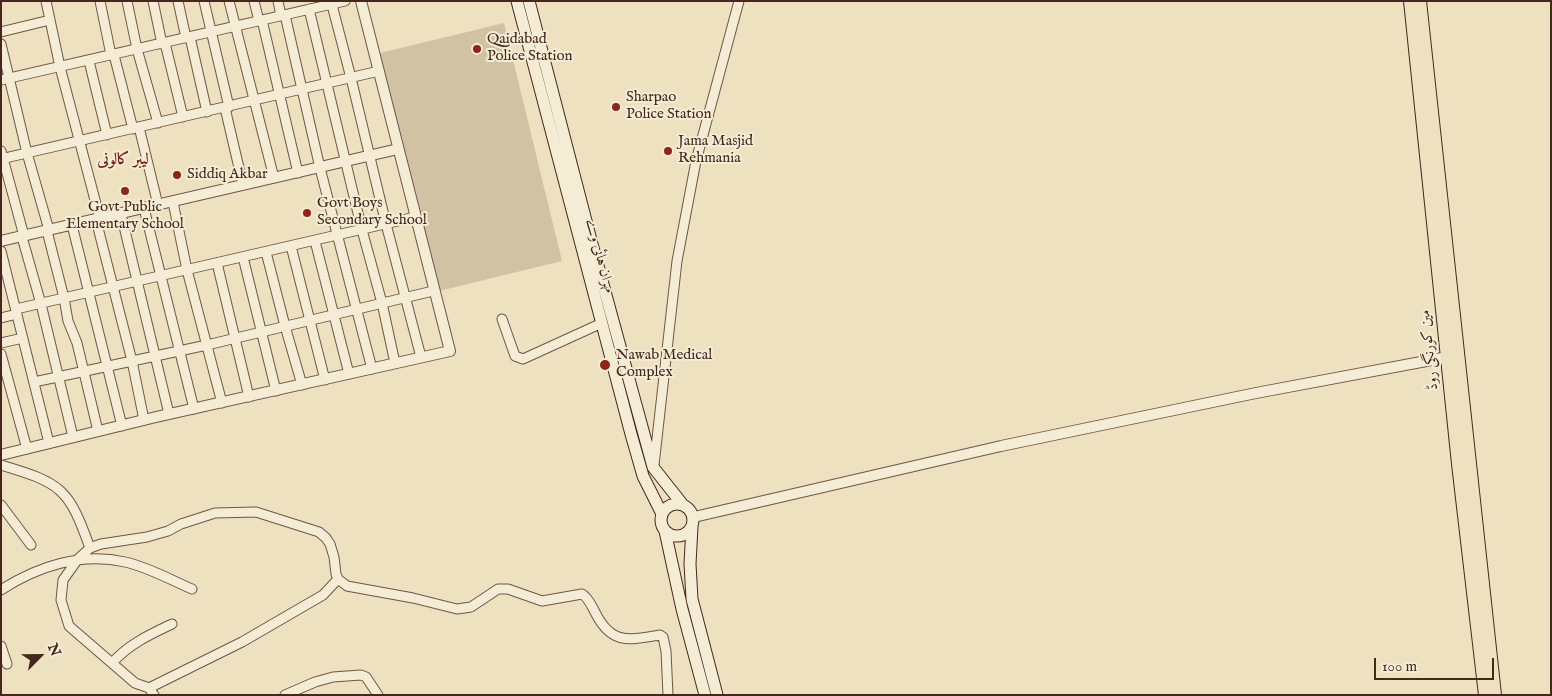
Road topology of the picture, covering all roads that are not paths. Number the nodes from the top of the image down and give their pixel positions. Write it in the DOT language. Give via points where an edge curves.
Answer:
graph roads {
  1 [pos="46,1"];
  2 [pos="100,1"];
  3 [pos="127,1"];
  4 [pos="153,1"];
  5 [pos="178,1"];
  6 [pos="204,1"];
  7 [pos="229,1"];
  8 [pos="254,1"];
  9 [pos="278,1"];
  10 [pos="344,1"];
  11 [pos="360,1"];
  12 [pos="517,1"];
  13 [pos="528,1"];
  14 [pos="739,1"];
  15 [pos="1410,1"];
  16 [pos="1420,1"];
  17 [pos="332,3"];
  18 [pos="307,7"];
  19 [pos="283,16"];
  20 [pos="50,20"];
  21 [pos="260,21"];
  22 [pos="235,27"];
  23 [pos="1,32"];
  24 [pos="212,32"];
  25 [pos="188,38"];
  26 [pos="163,43"];
  27 [pos="1,44"];
  28 [pos="137,49"];
  29 [pos="113,55"];
  30 [pos="89,60"];
  31 [pos="60,67"];
  32 [pos="378,71"];
  33 [pos="351,78"];
  34 [pos="5,79"];
  35 [pos="326,84"];
  36 [pos="302,90"];
  37 [pos="280,95"];
  38 [pos="255,100"];
  39 [pos="227,107"];
  40 [pos="207,112"];
  41 [pos="183,117"];
  42 [pos="158,123"];
  43 [pos="136,128"];
  44 [pos="107,135"];
  45 [pos="79,141"];
  46 [pos="398,149"];
  47 [pos="27,152"];
  48 [pos="2,156"];
  49 [pos="370,156"];
  50 [pos="346,162"];
  51 [pos="320,168"];
  52 [pos="298,173"];
  53 [pos="274,178"];
  54 [pos="242,186"];
  55 [pos="173,202"];
  56 [pos="158,205"];
  57 [pos="144,208"];
  58 [pos="121,214"];
  59 [pos="415,218"];
  60 [pos="98,219"];
  61 [pos="386,224"];
  62 [pos="72,225"];
  63 [pos="362,230"];
  64 [pos="48,231"];
  65 [pos="338,235"];
  66 [pos="23,236"];
  67 [pos="1,241"];
  68 [pos="315,241"];
  69 [pos="291,246"];
  70 [pos="1,251"];
  71 [pos="266,252"];
  72 [pos="243,257"];
  73 [pos="217,263"];
  74 [pos="187,270"];
  75 [pos="4,271"];
  76 [pos="162,276"];
  77 [pos="137,282"];
  78 [pos="113,287"];
  79 [pos="433,291"];
  80 [pos="88,293"];
  81 [pos="64,298"];
  82 [pos="406,298"];
  83 [pos="382,303"];
  84 [pos="41,304"];
  85 [pos="356,309"];
  86 [pos="16,311"];
  87 [pos="334,315"];
  88 [pos="1,318"];
  89 [pos="502,319"];
  90 [pos="309,321"];
  91 [pos="602,323"];
  92 [pos="285,326"];
  93 [pos="260,332"];
  94 [pos="23,338"];
  95 [pos="235,338"];
  96 [pos="1,343"];
  97 [pos="207,345"];
  98 [pos="180,351"];
  99 [pos="1,354"];
  100 [pos="155,356"];
  101 [pos="1453,356"];
  102 [pos="421,357"];
  103 [pos="132,361"];
  104 [pos="396,363"];
  105 [pos="108,366"];
  106 [pos="372,368"];
  107 [pos="83,372"];
  108 [pos="349,374"];
  109 [pos="59,377"];
  110 [pos="324,380"];
  111 [pos="34,382"];
  112 [pos="302,385"];
  113 [pos="276,391"];
  114 [pos="249,397"];
  115 [pos="222,403"];
  116 [pos="194,409"];
  117 [pos="169,414"];
  118 [pos="144,420"];
  119 [pos="122,426"];
  120 [pos="98,431"];
  121 [pos="73,437"];
  122 [pos="50,443"];
  123 [pos="26,448"];
  124 [pos="1,455"];
  125 [pos="1,465"];
  126 [pos="653,467"];
  127 [pos="683,504"];
  128 [pos="1,505"];
  129 [pos="662,514"];
  130 [pos="693,522"];
  131 [pos="665,531"];
  132 [pos="31,545"];
  133 [pos="90,548"];
  134 [pos="78,558"];
  135 [pos="338,578"];
  136 [pos="192,589"];
  137 [pos="1,590"];
  138 [pos="172,624"];
  139 [pos="1,646"];
  140 [pos="112,663"];
  141 [pos="7,664"];
  142 [pos="151,691"];
  143 [pos="286,695"];
  144 [pos="378,695"];
  145 [pos="668,695"];
  146 [pos="705,695"];
  147 [pos="717,695"];
  148 [pos="1486,695"];
  149 [pos="1495,695"];
  1 -- 20 [label="street"];
  2 -- 29 [label="street"];
  3 -- 28 [label="street"];
  4 -- 26 [label="street"];
  5 -- 25 [label="street"];
  6 -- 24 [label="street"];
  7 -- 22 [label="street"];
  8 -- 21 [label="street"];
  9 -- 19 [label="street"];
  10 -- 17 [label="street"];
  11 -- 32 [label="street"];
  12 -- 91 [label="main road, مہران ہائی وے"];
  13 -- 126 [label="main road"];
  14 -- 126 [label="street" via="696,161 677,261"];
  15 -- 101 [label="main road, مین کورنگی روڈ"];
  16 -- 101 [label="main road, مین کورنگی روڈ"];
  17 -- 18 [label="street"];
  17 -- 33 [label="street"];
  18 -- 19 [label="street"];
  18 -- 35 [label="street"];
  19 -- 21 [label="street"];
  19 -- 36 [label="street"];
  20 -- 23 [label="street"];
  20 -- 31 [label="street"];
  21 -- 22 [label="street"];
  21 -- 37 [label="street"];
  22 -- 24 [label="street"];
  22 -- 38 [label="street"];
  24 -- 25 [label="street"];
  24 -- 39 [label="street"];
  25 -- 26 [label="street"];
  25 -- 40 [label="street"];
  26 -- 28 [label="street"];
  26 -- 41 [label="street"];
  27 -- 34 [label="street"];
  28 -- 29 [label="street"];
  28 -- 42 [label="street"];
  29 -- 30 [label="street"];
  29 -- 43 [label="street"];
  30 -- 31 [label="street"];
  30 -- 44 [label="street"];
  31 -- 34 [label="street"];
  31 -- 45 [label="street"];
  32 -- 33 [label="street"];
  32 -- 46 [label="street"];
  33 -- 35 [label="street"];
  33 -- 49 [label="street"];
  34 -- 47 [label="street"];
  35 -- 36 [label="street"];
  35 -- 50 [label="street"];
  36 -- 37 [label="street"];
  36 -- 51 [label="street"];
  37 -- 38 [label="street"];
  37 -- 52 [label="street"];
  38 -- 39 [label="street"];
  38 -- 53 [label="street"];
  39 -- 40 [label="street"];
  39 -- 54 [label="street"];
  40 -- 41 [label="street"];
  41 -- 42 [label="street"];
  42 -- 43 [label="street"];
  43 -- 44 [label="street"];
  43 -- 56 [label="street"];
  44 -- 45 [label="street"];
  45 -- 47 [label="street"];
  45 -- 60 [label="street"];
  46 -- 49 [label="street"];
  46 -- 59 [label="street"];
  47 -- 48 [label="street"];
  47 -- 64 [label="street"];
  48 -- 66 [label="street"];
  49 -- 50 [label="street"];
  49 -- 61 [label="street"];
  50 -- 51 [label="street"];
  50 -- 63 [label="street"];
  51 -- 52 [label="street"];
  51 -- 65 [label="street"];
  52 -- 53 [label="street"];
  53 -- 54 [label="street"];
  54 -- 55 [label="street"];
  55 -- 56 [label="street"];
  55 -- 74 [label="street"];
  56 -- 57 [label="street"];
  57 -- 58 [label="street"];
  57 -- 76 [label="street"];
  58 -- 60 [label="street"];
  58 -- 77 [label="street"];
  59 -- 61 [label="street"];
  59 -- 79 [label="street"];
  60 -- 62 [label="street"];
  60 -- 78 [label="street"];
  61 -- 63 [label="street"];
  61 -- 82 [label="street"];
  62 -- 64 [label="street"];
  62 -- 80 [label="street"];
  63 -- 65 [label="street"];
  63 -- 83 [label="street"];
  64 -- 66 [label="street"];
  64 -- 81 [label="street"];
  65 -- 68 [label="street"];
  65 -- 85 [label="street"];
  66 -- 67 [label="street"];
  66 -- 84 [label="street"];
  68 -- 69 [label="street"];
  68 -- 87 [label="street"];
  69 -- 71 [label="street"];
  69 -- 90 [label="street"];
  70 -- 75 [label="street"];
  71 -- 72 [label="street"];
  71 -- 92 [label="street"];
  72 -- 73 [label="street"];
  72 -- 93 [label="street"];
  73 -- 74 [label="street"];
  73 -- 95 [label="street"];
  74 -- 76 [label="street"];
  74 -- 97 [label="street"];
  75 -- 86 [label="street"];
  76 -- 77 [label="street"];
  76 -- 98 [label="street"];
  77 -- 78 [label="street"];
  77 -- 100 [label="street"];
  78 -- 80 [label="street"];
  78 -- 103 [label="street"];
  79 -- 82 [label="street"];
  79 -- 102 [label="street" via="450,351"];
  80 -- 81 [label="street"];
  80 -- 105 [label="street"];
  81 -- 84 [label="street"];
  81 -- 107 [label="street"];
  82 -- 83 [label="street"];
  82 -- 102 [label="street"];
  83 -- 85 [label="street"];
  83 -- 104 [label="street"];
  84 -- 86 [label="street"];
  84 -- 109 [label="street"];
  85 -- 87 [label="street"];
  85 -- 106 [label="street"];
  86 -- 88 [label="street"];
  86 -- 94 [label="street"];
  87 -- 90 [label="street"];
  87 -- 108 [label="street"];
  89 -- 91 [label="street" via="515,356 523,359"];
  90 -- 92 [label="street"];
  90 -- 110 [label="street"];
  91 -- 129 [label="main road, مہران ہائی وے" via="643,476"];
  92 -- 93 [label="street"];
  92 -- 112 [label="street"];
  93 -- 95 [label="street"];
  93 -- 113 [label="street"];
  94 -- 96 [label="street"];
  94 -- 111 [label="street"];
  95 -- 97 [label="street"];
  95 -- 114 [label="street"];
  97 -- 98 [label="street"];
  97 -- 115 [label="street"];
  98 -- 100 [label="street"];
  98 -- 116 [label="street"];
  99 -- 123 [label="street"];
  100 -- 103 [label="street"];
  100 -- 117 [label="street"];
  101 -- 130 [label="street" via="1001,446"];
  101 -- 148 [label="main road, مین کورنگی روڈ" via="1458,464"];
  101 -- 149 [label="main road, مین کورنگی روڈ"];
  102 -- 104 [label="street"];
  103 -- 105 [label="street"];
  103 -- 118 [label="street"];
  104 -- 106 [label="street"];
  105 -- 107 [label="street"];
  105 -- 119 [label="street"];
  106 -- 108 [label="street"];
  107 -- 109 [label="street"];
  107 -- 120 [label="street"];
  108 -- 110 [label="street"];
  109 -- 111 [label="street"];
  109 -- 121 [label="street"];
  110 -- 112 [label="street"];
  111 -- 122 [label="street"];
  112 -- 113 [label="street"];
  113 -- 114 [label="street"];
  114 -- 115 [label="street"];
  115 -- 116 [label="street"];
  116 -- 117 [label="street"];
  117 -- 118 [label="street"];
  118 -- 119 [label="street"];
  119 -- 120 [label="street"];
  120 -- 121 [label="street"];
  121 -- 122 [label="street"];
  122 -- 123 [label="street"];
  123 -- 124 [label="street"];
  125 -- 133 [label="street" via="34,475 59,489 75,510"];
  126 -- 127 [label="main road"];
  127 -- 129 [label="main road" via="670,505"];
  127 -- 130 [label="main road" via="689,508"];
  128 -- 132 [label="street"];
  129 -- 131 [label="main road"];
  130 -- 131 [label="main road" via="683,536"];
  130 -- 147 [label="main road" via="692,599"];
  131 -- 146 [label="main road"];
  133 -- 134 [label="street"];
  133 -- 135 [label="street" via="147,537 215,513 256,512 319,532 332,550"];
  134 -- 136 [label="street" via="126,562"];
  134 -- 137 [label="street" via="48,567"];
  134 -- 140 [label="street" via="63,580 61,600 69,626"];
  135 -- 142 [label="street" via="323,594"];
  135 -- 145 [label="street" via="347,586 457,609 471,607 498,589 508,589 542,601 582,594 610,634 626,639 663,637"];
  138 -- 140 [label="street" via="138,640"];
  139 -- 141 [label="street"];
  140 -- 142 [label="street" via="135,683"];
  143 -- 144 [label="street" via="333,677 361,675 366,677"];
}
